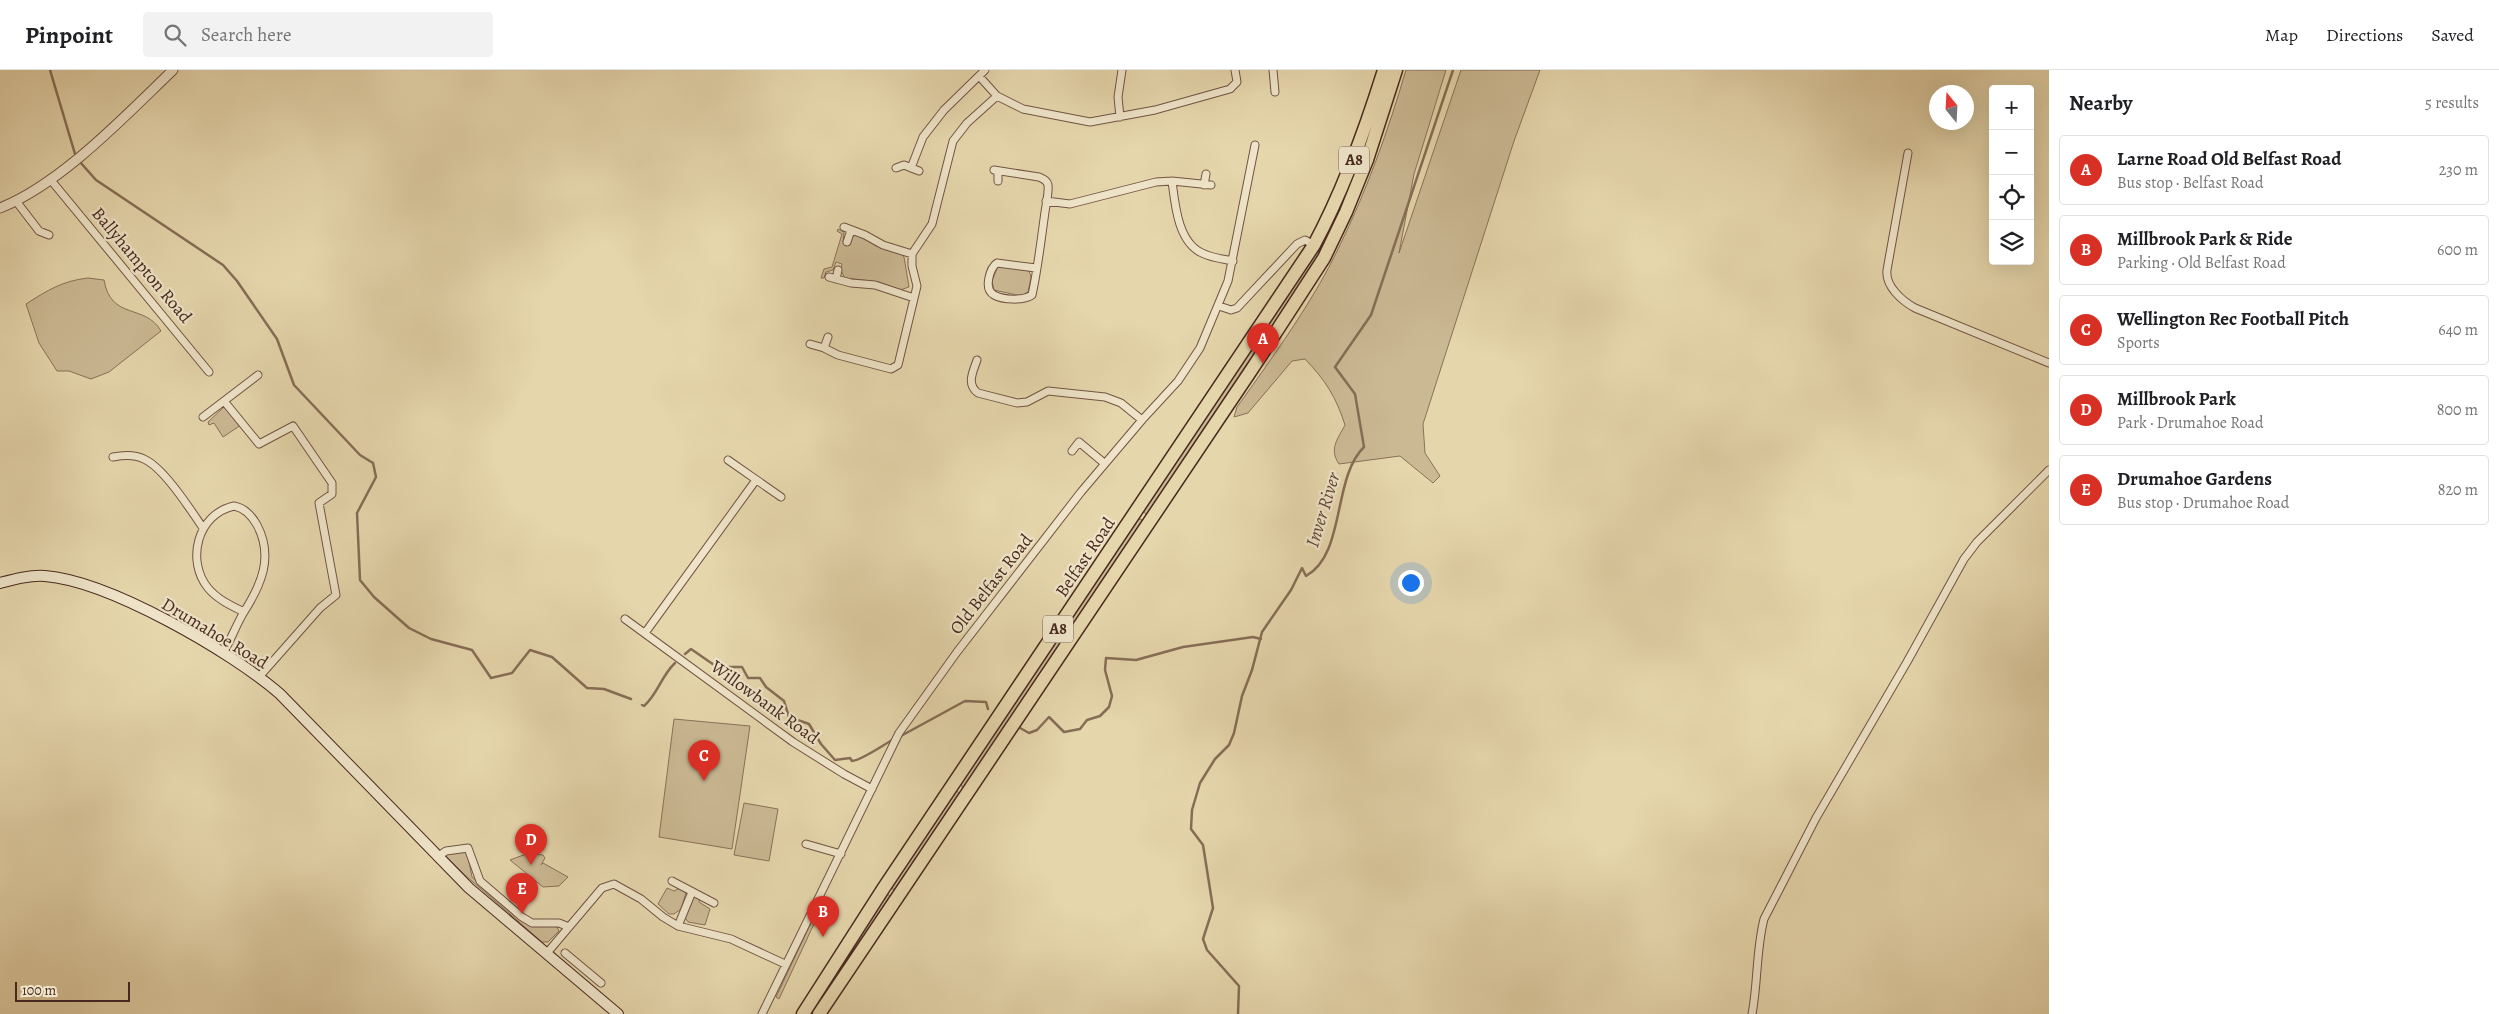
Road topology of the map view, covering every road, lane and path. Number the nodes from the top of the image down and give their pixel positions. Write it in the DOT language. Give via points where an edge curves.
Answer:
graph roads {
  1 [pos="172,70"];
  2 [pos="985,70"];
  3 [pos="1122,70"];
  4 [pos="1235,70"];
  5 [pos="1273,70"];
  6 [pos="1384,70"];
  7 [pos="1396,70"];
  8 [pos="979,76"];
  9 [pos="1277,87"];
  10 [pos="997,96"];
  11 [pos="1120,117"];
  12 [pos="1255,144"];
  13 [pos="1908,153"];
  14 [pos="896,168"];
  15 [pos="912,168"];
  16 [pos="919,171"];
  17 [pos="1206,174"];
  18 [pos="54,176"];
  19 [pos="998,181"];
  20 [pos="1172,181"];
  21 [pos="16,201"];
  22 [pos="1046,201"];
  23 [pos="0,208"];
  24 [pos="49,235"];
  25 [pos="847,242"];
  26 [pos="1314,245"];
  27 [pos="912,254"];
  28 [pos="1232,261"];
  29 [pos="1036,268"];
  30 [pos="838,270"];
  31 [pos="914,298"];
  32 [pos="1219,306"];
  33 [pos="828,337"];
  34 [pos="810,344"];
  35 [pos="824,348"];
  36 [pos="976,360"];
  37 [pos="2049,363"];
  38 [pos="209,372"];
  39 [pos="258,375"];
  40 [pos="224,401"];
  41 [pos="203,417"];
  42 [pos="1142,420"];
  43 [pos="1072,451"];
  44 [pos="113,456"];
  45 [pos="728,460"];
  46 [pos="1104,463"];
  47 [pos="2049,470"];
  48 [pos="756,480"];
  49 [pos="781,498"];
  50 [pos="203,528"];
  51 [pos="0,583"];
  52 [pos="244,612"];
  53 [pos="624,619"];
  54 [pos="644,633"];
  55 [pos="223,654"];
  56 [pos="259,677"];
  57 [pos="872,789"];
  58 [pos="806,844"];
  59 [pos="841,854"];
  60 [pos="437,857"];
  61 [pos="672,881"];
  62 [pos="692,892"];
  63 [pos="714,903"];
  64 [pos="678,926"];
  65 [pos="569,927"];
  66 [pos="547,952"];
  67 [pos="565,953"];
  68 [pos="785,964"];
  69 [pos="594,978"];
  70 [pos="601,983"];
  71 [pos="586,986"];
  72 [pos="618,1014"];
  73 [pos="762,1014"];
  74 [pos="803,1014"];
  75 [pos="819,1014"];
  76 [pos="1752,1014"];
  1 -- 18 [label="street" via="123,118"];
  2 -- 8 [label="street"];
  3 -- 11 [label="street" via="1118,97"];
  4 -- 11 [label="street" via="1237,82 1230,89"];
  5 -- 9 [label="street"];
  6 -- 26 [label="highway, A8" via="1348,177"];
  7 -- 75 [label="highway, Belfast Road / A8" via="1367,160 1330,245 1257,361"];
  8 -- 10 [label="street"];
  8 -- 15 [label="street" via="944,110 923,137"];
  10 -- 11 [label="street" via="1023,109 1063,118 1090,122"];
  10 -- 27 [label="street" via="967,123 953,141 932,224"];
  12 -- 28 [label="street, Old Belfast Road"];
  13 -- 37 [label="street" via="1887,270 1888,282 1906,303 1915,308"];
  14 -- 15 [label="street" via="904,165"];
  15 -- 16 [label="street"];
  17 -- 20 [label="street" via="1208,185"];
  18 -- 21 [label="street"];
  18 -- 38 [label="street, Ballyhampton Road"];
  19 -- 22 [label="street" via="996,171 1044,179 1048,185"];
  20 -- 22 [label="street" via="1156,182 1070,204"];
  20 -- 28 [label="street" via="1178,217 1190,243 1202,253"];
  21 -- 23 [label="street"];
  21 -- 24 [label="street" via="39,231"];
  22 -- 29 [label="street"];
  25 -- 27 [label="street" via="848,228 883,245"];
  26 -- 32 [label="street" via="1305,240 1297,244 1237,308 1231,310"];
  26 -- 74 [label="highway, Belfast Road / A8"];
  27 -- 31 [label="street" via="917,286"];
  28 -- 32 [label="street, Old Belfast Road"];
  29 -- 29 [label="street" via="997,263 991,271 990,291 994,295 1021,300 1027,298 1032,295"];
  30 -- 31 [label="street" via="832,278 875,285"];
  31 -- 35 [label="street" via="898,365 891,370 838,356"];
  32 -- 42 [label="street, Old Belfast Road" via="1200,348 1178,381"];
  33 -- 35 [label="street"];
  34 -- 35 [label="street"];
  36 -- 42 [label="street" via="970,383 978,393 1017,403 1027,402 1048,391 1105,397 1121,403"];
  39 -- 40 [label="street"];
  40 -- 41 [label="street"];
  40 -- 56 [label="street" via="259,444 293,426 332,483 332,494 319,503 336,594"];
  42 -- 46 [label="street, Old Belfast Road"];
  43 -- 46 [label="street" via="1079,442"];
  44 -- 50 [label="street" via="132,455 145,460 178,491"];
  45 -- 48 [label="street"];
  46 -- 57 [label="street, Old Belfast Road" via="960,648 899,733"];
  47 -- 76 [label="street" via="1964,559 1816,818 1764,919 1759,937"];
  48 -- 49 [label="street"];
  48 -- 54 [label="street"];
  50 -- 52 [label="street" via="197,558 200,575 216,596"];
  50 -- 52 [label="street" via="212,517 234,506 247,512 257,526 265,548 265,570 260,586"];
  51 -- 55 [label="main road, Drumahoe Road" via="44,576 78,582 144,610"];
  52 -- 55 [label="street"];
  53 -- 54 [label="street, Willowbank Road"];
  54 -- 57 [label="street, Willowbank Road" via="793,742"];
  55 -- 56 [label="main road, Drumahoe Road"];
  56 -- 60 [label="main road, Drumahoe Road" via="280,694"];
  57 -- 59 [label="street, Old Belfast Road"];
  58 -- 59 [label="street"];
  59 -- 68 [label="street, Old Belfast Road"];
  60 -- 65 [label="street" via="446,851 468,848 480,881 522,917 532,923 559,923"];
  60 -- 66 [label="main road, Drumahoe Road" via="469,888"];
  61 -- 62 [label="street"];
  62 -- 63 [label="street"];
  62 -- 64 [label="street"];
  64 -- 65 [label="street" via="636,896 612,884 602,888"];
  64 -- 68 [label="street" via="731,938"];
  65 -- 66 [label="street"];
  66 -- 71 [label="main road, Drumahoe Road"];
  67 -- 69 [label="street"];
  68 -- 73 [label="street, Old Belfast Road"];
  69 -- 70 [label="street"];
  69 -- 71 [label="street"];
  71 -- 72 [label="main road, Drumahoe Road"];
}
